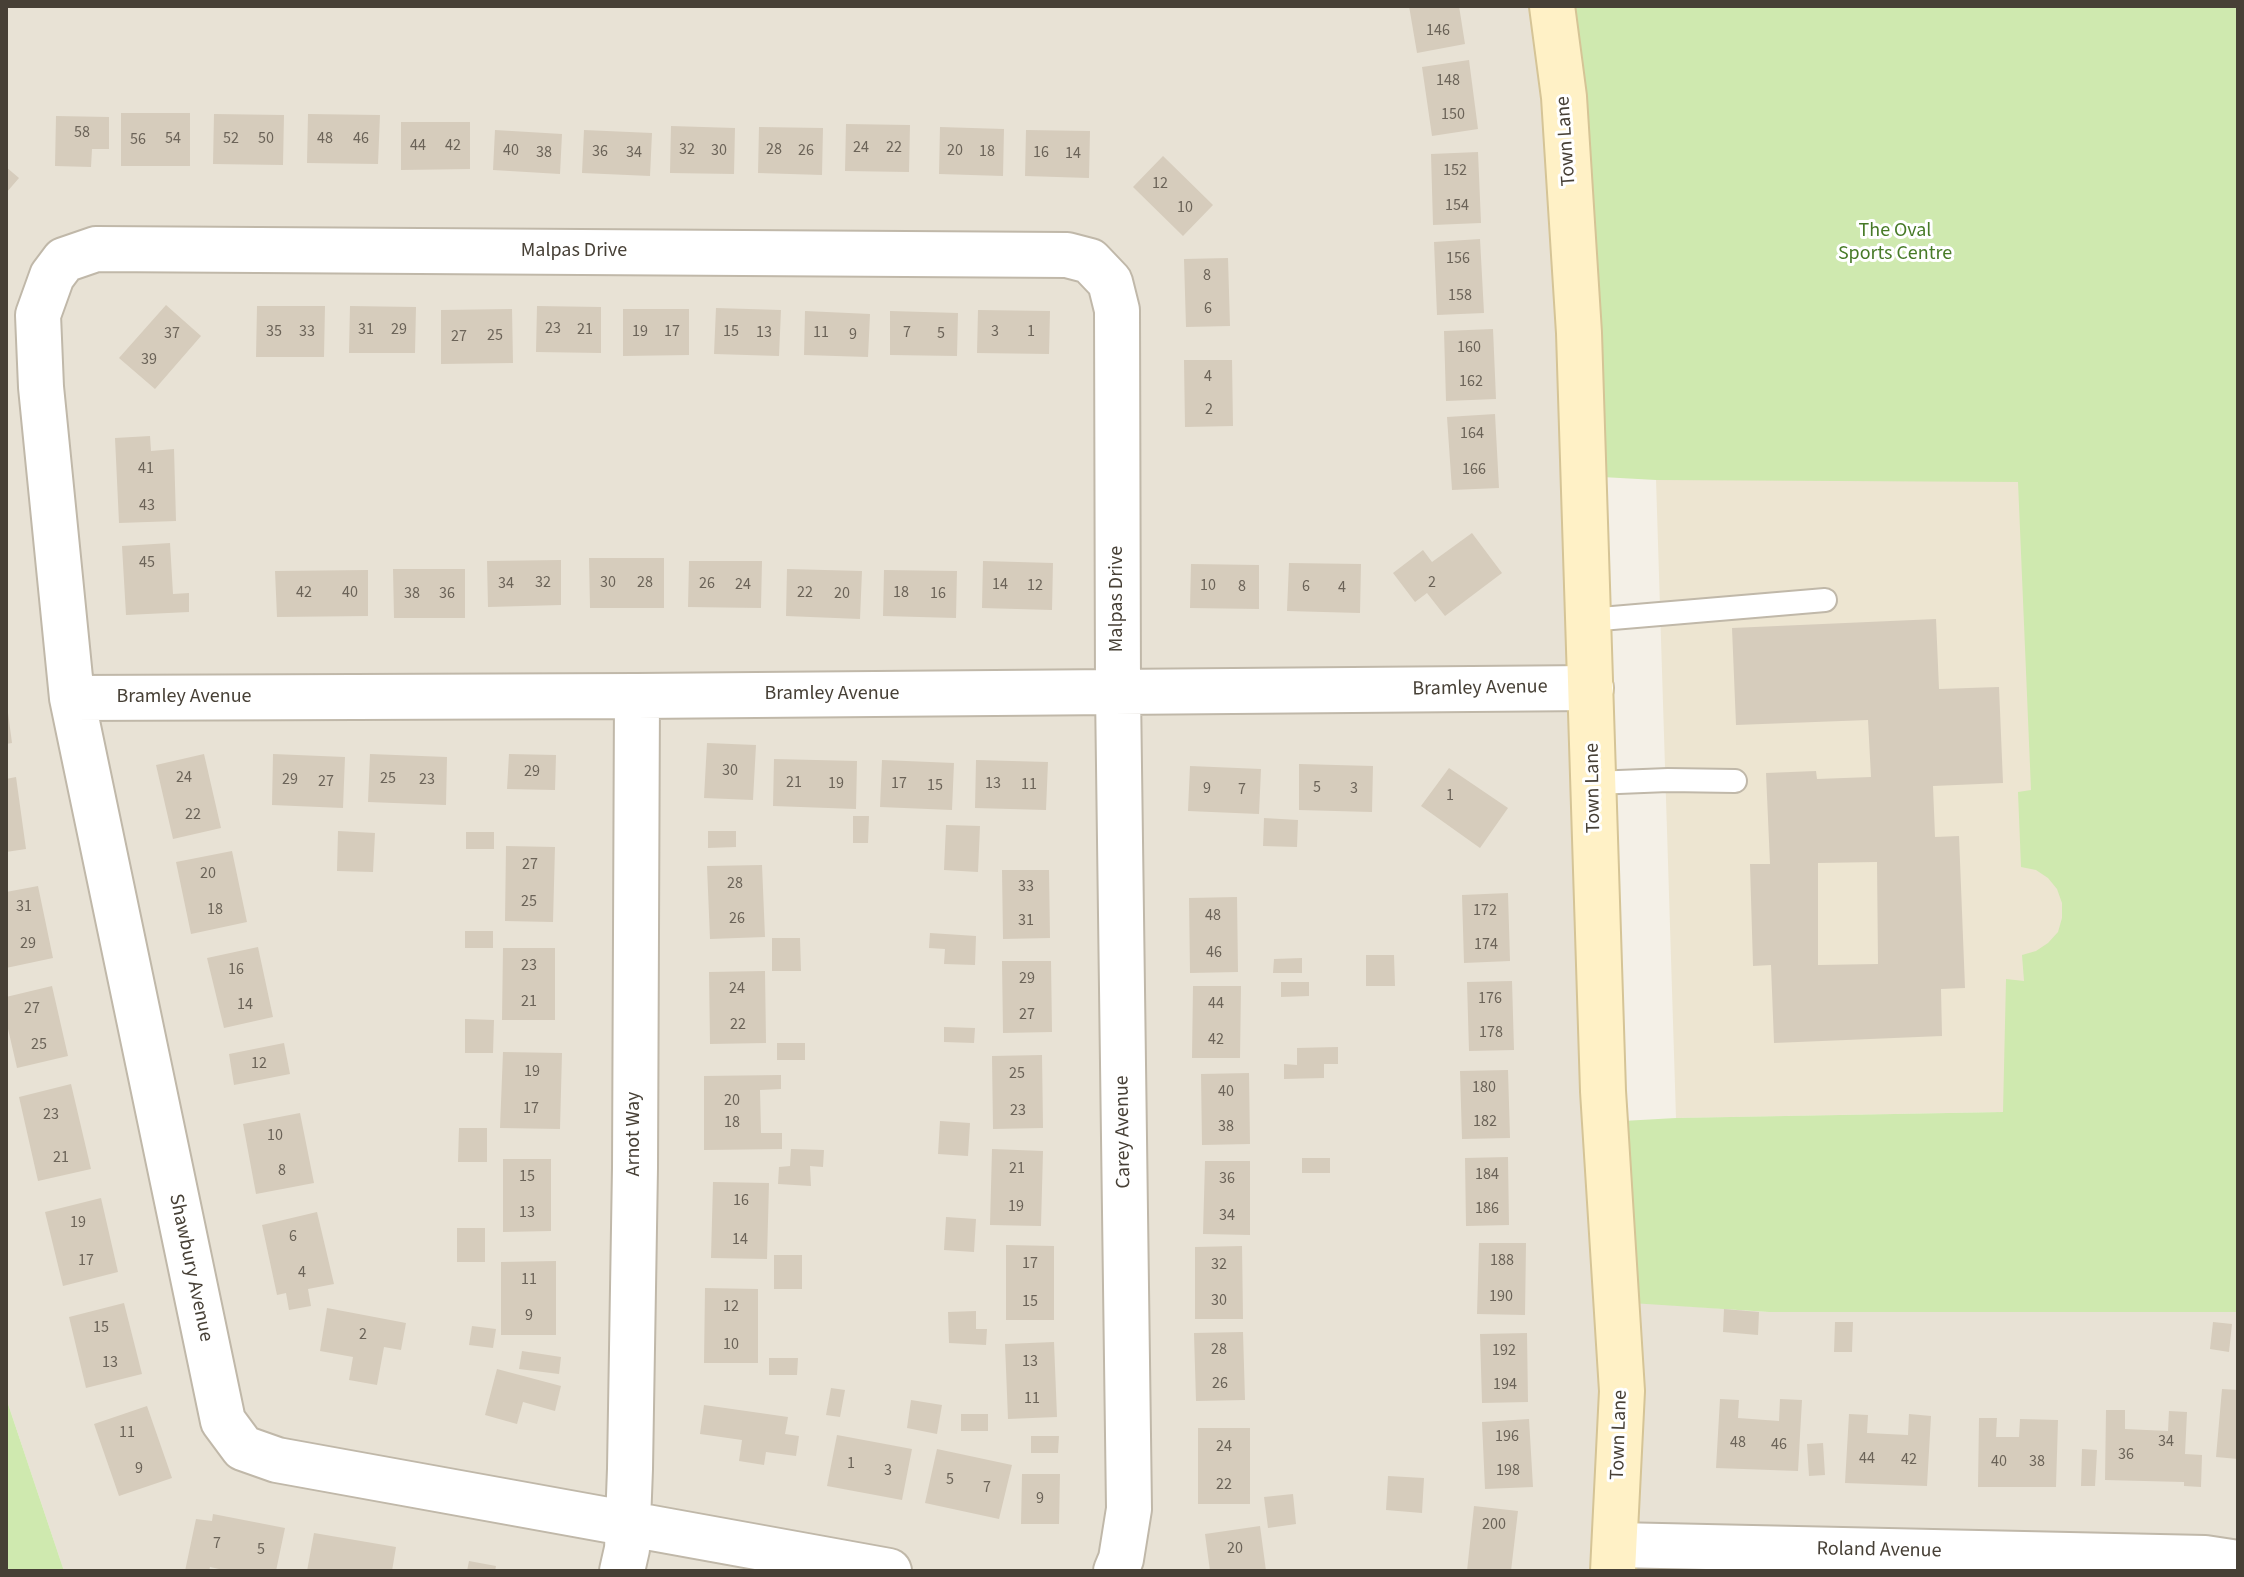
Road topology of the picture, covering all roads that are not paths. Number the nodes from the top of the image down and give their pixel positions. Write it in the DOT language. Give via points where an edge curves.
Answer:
graph roads {
  1 [pos="1552,6"];
  2 [pos="1825,600"];
  3 [pos="1589,620"];
  4 [pos="1591,688"];
  5 [pos="1118,692"];
  6 [pos="637,696"];
  7 [pos="72,698"];
  8 [pos="1735,781"];
  9 [pos="1594,783"];
  10 [pos="628,1524"];
  11 [pos="1615,1558"];
  12 [pos="2238,1563"];
  13 [pos="622,1571"];
  14 [pos="889,1571"];
  15 [pos="1116,1571"];
  1 -- 3 [label="main road, Town Lane" via="1564,97 1579,333"];
  2 -- 3 [label="lane"];
  3 -- 4 [label="main road, Town Lane"];
  4 -- 5 [label="street, Bramley Avenue"];
  4 -- 9 [label="main road, Town Lane"];
  5 -- 6 [label="street, Bramley Avenue"];
  5 -- 7 [label="street, Malpas Drive" via="1117,310 1110,282 1090,261 1067,255 96,249 64,260 52,276 38,315"];
  5 -- 15 [label="street, Carey Avenue" via="1129,1509"];
  6 -- 7 [label="street, Bramley Avenue"];
  6 -- 10 [label="street, Arnot Way"];
  7 -- 10 [label="street, Shawbury Avenue" via="223,1421 243,1448 277,1460"];
  8 -- 9 [label="lane"];
  9 -- 11 [label="main road, Town Lane" via="1603,1091 1622,1391"];
  10 -- 13 [label="street, Arnot Way"];
  10 -- 14 [label="street"];
  11 -- 12 [label="street, Roland Avenue" via="2205,1558"];
}
